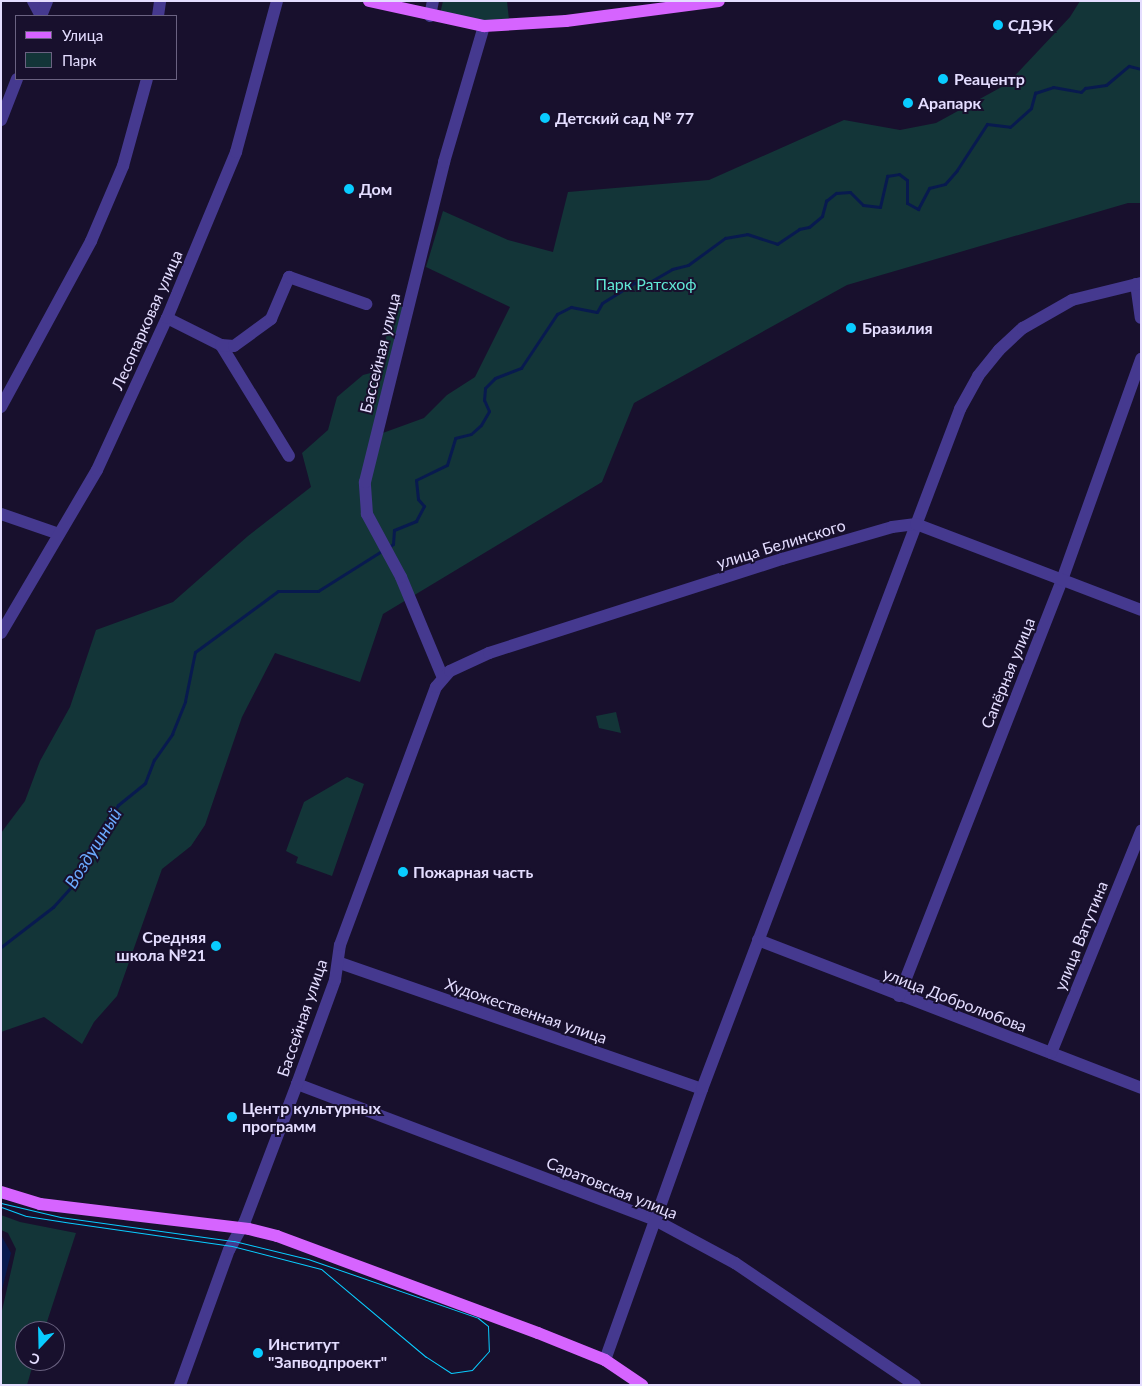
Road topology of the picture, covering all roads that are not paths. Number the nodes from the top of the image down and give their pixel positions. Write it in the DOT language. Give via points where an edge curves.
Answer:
graph roads {
  1 [pos="33,1"];
  2 [pos="48,1"];
  3 [pos="160,1"];
  4 [pos="278,1"];
  5 [pos="369,1"];
  6 [pos="434,1"];
  7 [pos="719,1"];
  8 [pos="652,6"];
  9 [pos="40,15"];
  10 [pos="41,15"];
  11 [pos="158,15"];
  12 [pos="430,16"];
  13 [pos="484,26"];
  14 [pos="17,80"];
  15 [pos="147,80"];
  16 [pos="1,120"];
  17 [pos="1138,284"];
  18 [pos="366,304"];
  19 [pos="167,318"];
  20 [pos="1141,318"];
  21 [pos="221,345"];
  22 [pos="1141,359"];
  23 [pos="1,407"];
  24 [pos="289,456"];
  25 [pos="1,514"];
  26 [pos="916,524"];
  27 [pos="60,534"];
  28 [pos="1062,580"];
  29 [pos="1141,610"];
  30 [pos="1,633"];
  31 [pos="439,682"];
  32 [pos="1141,831"];
  33 [pos="758,940"];
  34 [pos="340,963"];
  35 [pos="899,996"];
  36 [pos="1050,1053"];
  37 [pos="297,1084"];
  38 [pos="1141,1088"];
  39 [pos="702,1089"];
  40 [pos="1,1192"];
  41 [pos="655,1220"];
  42 [pos="241,1228"];
  43 [pos="605,1360"];
  44 [pos="180,1385"];
  45 [pos="642,1385"];
  46 [pos="915,1385"];
  1 -- 9 [label="street"];
  2 -- 10 [label="street"];
  3 -- 11 [label="street"];
  4 -- 19 [label="street, Лесопарковая улица" via="236,152"];
  5 -- 12 [label="main road"];
  6 -- 12 [label="street"];
  7 -- 8 [label="main road"];
  8 -- 13 [label="main road"];
  12 -- 13 [label="main road"];
  13 -- 31 [label="street, Бассейная улица" via="444,162 365,482 367,514 401,577"];
  14 -- 16 [label="street"];
  15 -- 23 [label="street" via="123,166 91,241"];
  17 -- 20 [label="street"];
  17 -- 26 [label="street" via="1072,300 1024,328 999,350 978,376 960,409"];
  18 -- 21 [label="street" via="289,278 271,319 234,346"];
  19 -- 21 [label="street"];
  19 -- 27 [label="street, Лесопарковая улица" via="97,470"];
  21 -- 24 [label="street"];
  22 -- 28 [label="street, Сапёрная улица"];
  25 -- 27 [label="street"];
  26 -- 28 [label="street, улица Белинского"];
  26 -- 31 [label="street, улица Белинского" via="892,527 782,559 489,653 469,661"];
  26 -- 33 [label="street"];
  27 -- 30 [label="street, Лесопарковая улица"];
  28 -- 29 [label="street, улица Белинского"];
  28 -- 35 [label="street, Сапёрная улица"];
  31 -- 34 [label="street, Бассейная улица" via="340,945"];
  32 -- 36 [label="street, улица Ватутина"];
  33 -- 35 [label="street, улица Добролюбова"];
  33 -- 39 [label="street"];
  34 -- 37 [label="street, Бассейная улица"];
  34 -- 39 [label="street, Художественная улица"];
  35 -- 36 [label="street, улица Добролюбова"];
  36 -- 38 [label="street, улица Добролюбова"];
  37 -- 41 [label="street, Саратовская улица"];
  37 -- 42 [label="street, Бассейная улица"];
  39 -- 41 [label="street"];
  40 -- 42 [label="main road" via="40,1204"];
  41 -- 43 [label="street"];
  41 -- 46 [label="street, Саратовская улица" via="735,1263"];
  42 -- 43 [label="main road" via="277,1236"];
  42 -- 44 [label="street, Бассейная улица" via="224,1262"];
  43 -- 45 [label="main road"];
}
